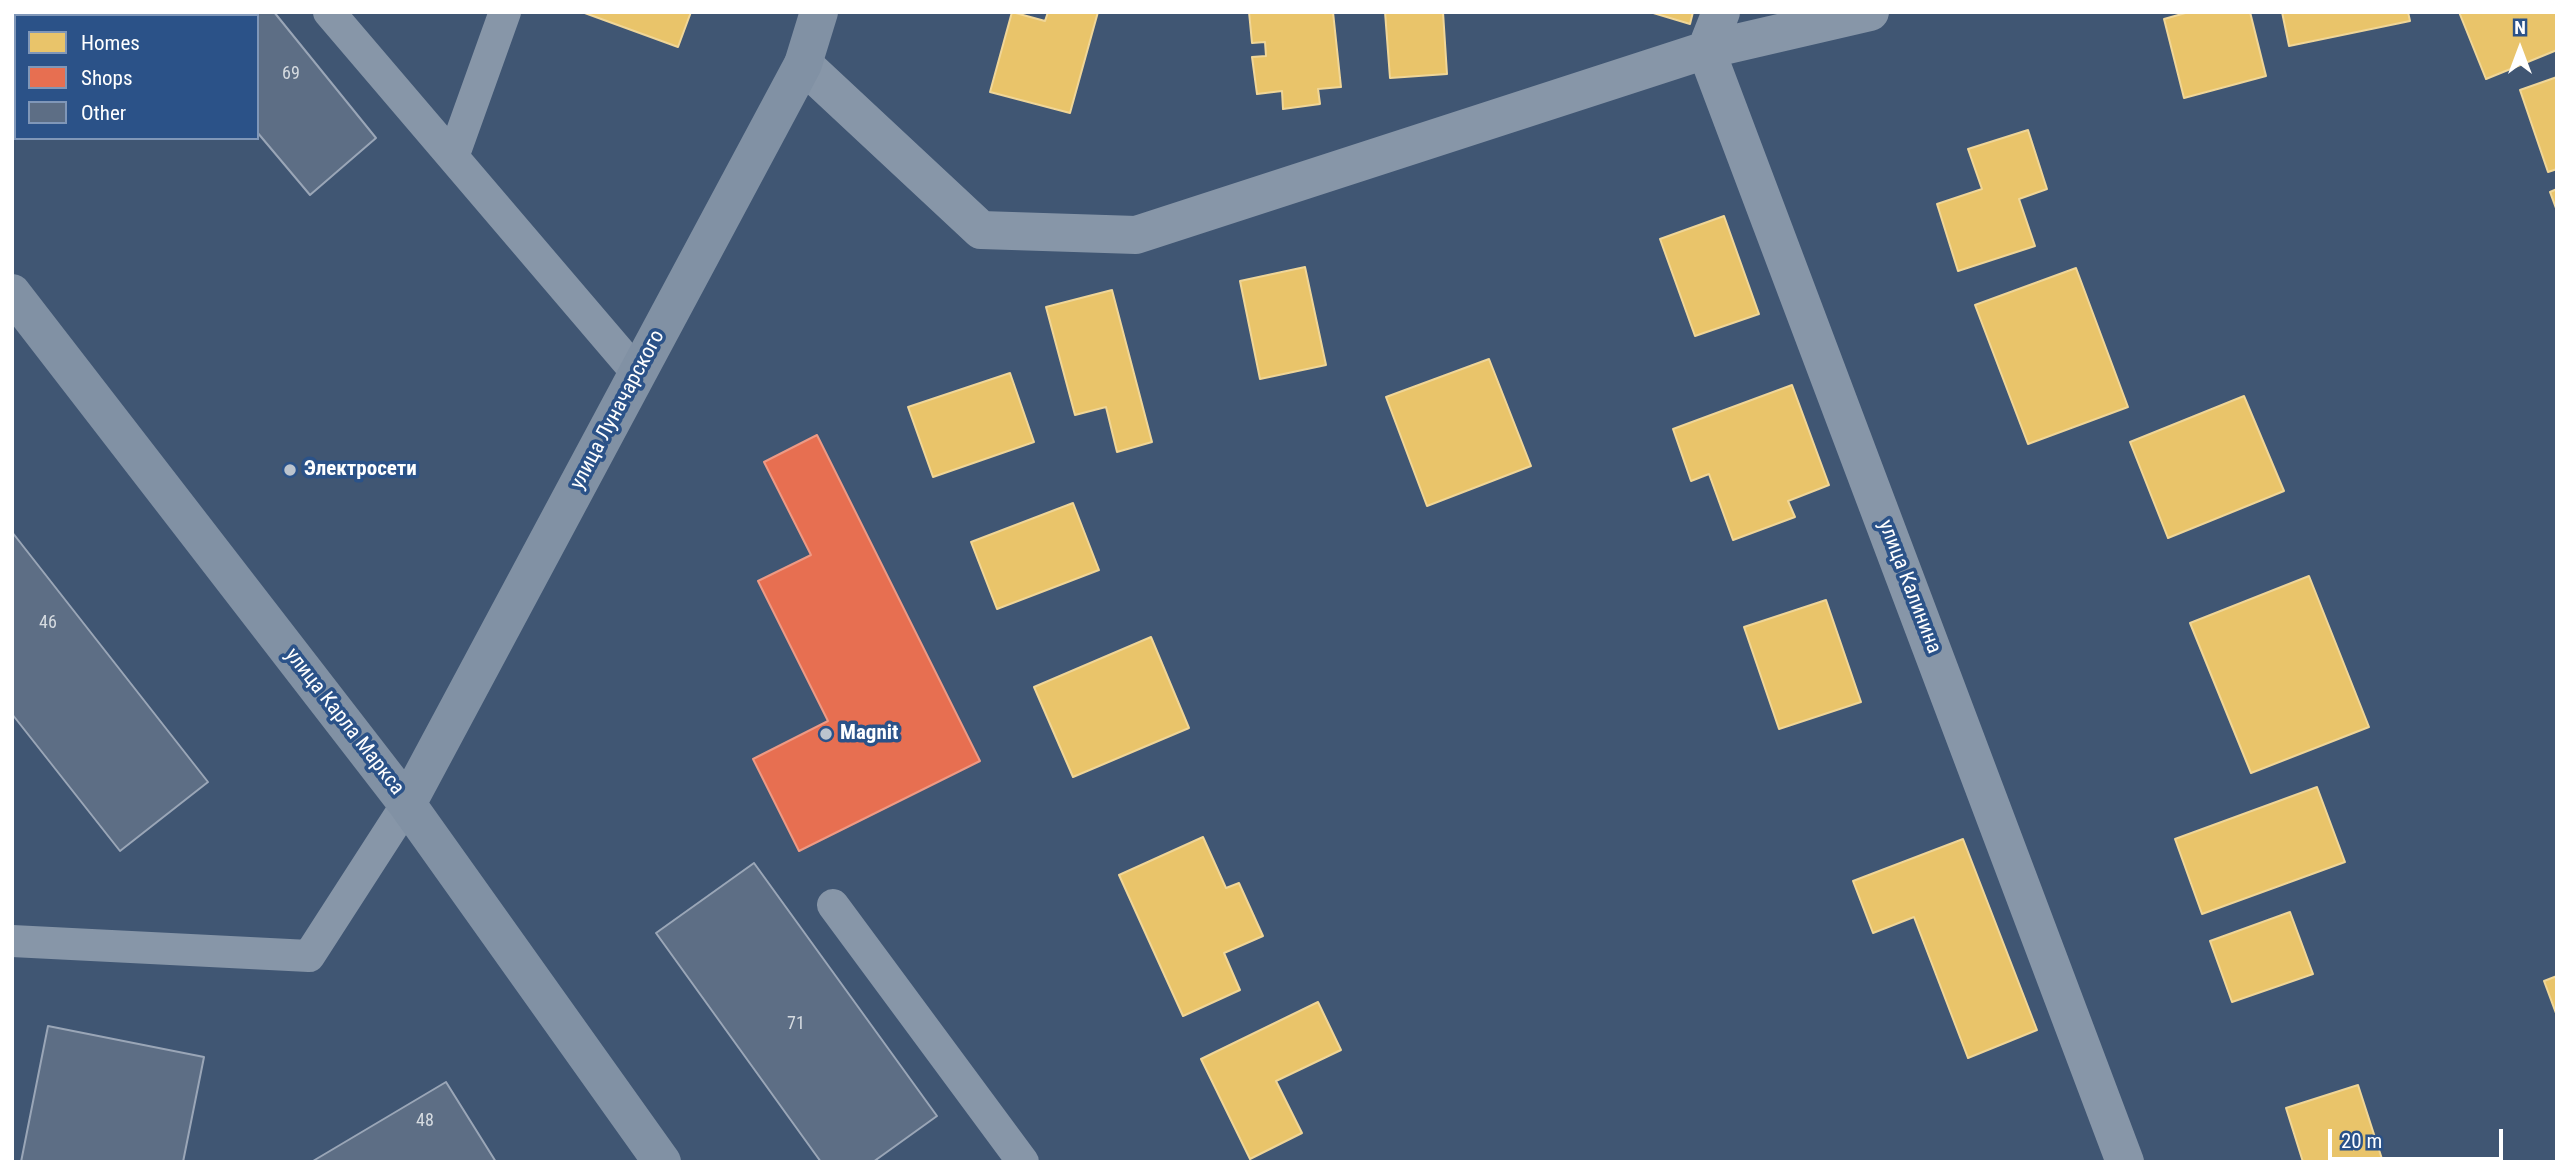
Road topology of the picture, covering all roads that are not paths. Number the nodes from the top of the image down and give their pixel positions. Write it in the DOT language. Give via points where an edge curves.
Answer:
graph roads {
  1 [pos="329,12"];
  2 [pos="505,12"];
  3 [pos="819,12"];
  4 [pos="1721,12"];
  5 [pos="1870,12"];
  6 [pos="1706,50"];
  7 [pos="803,64"];
  8 [pos="453,157"];
  9 [pos="12,293"];
  10 [pos="638,374"];
  11 [pos="407,804"];
  12 [pos="833,905"];
  13 [pos="12,941"];
  14 [pos="662,1162"];
  15 [pos="1023,1162"];
  16 [pos="2126,1162"];
  1 -- 8 [label="lane"];
  2 -- 8 [label="lane"];
  3 -- 7 [label="street, улица Луначарского"];
  4 -- 6 [label="street"];
  5 -- 6 [label="street"];
  6 -- 7 [label="street" via="1136,235 981,230"];
  6 -- 16 [label="street, улица Калинина"];
  7 -- 10 [label="street, улица Луначарского"];
  8 -- 10 [label="lane"];
  9 -- 11 [label="street, улица Карла Маркса"];
  10 -- 11 [label="street, улица Луначарского"];
  11 -- 13 [label="lane" via="309,956"];
  11 -- 14 [label="street, улица Карла Маркса"];
  12 -- 15 [label="lane"];
}
